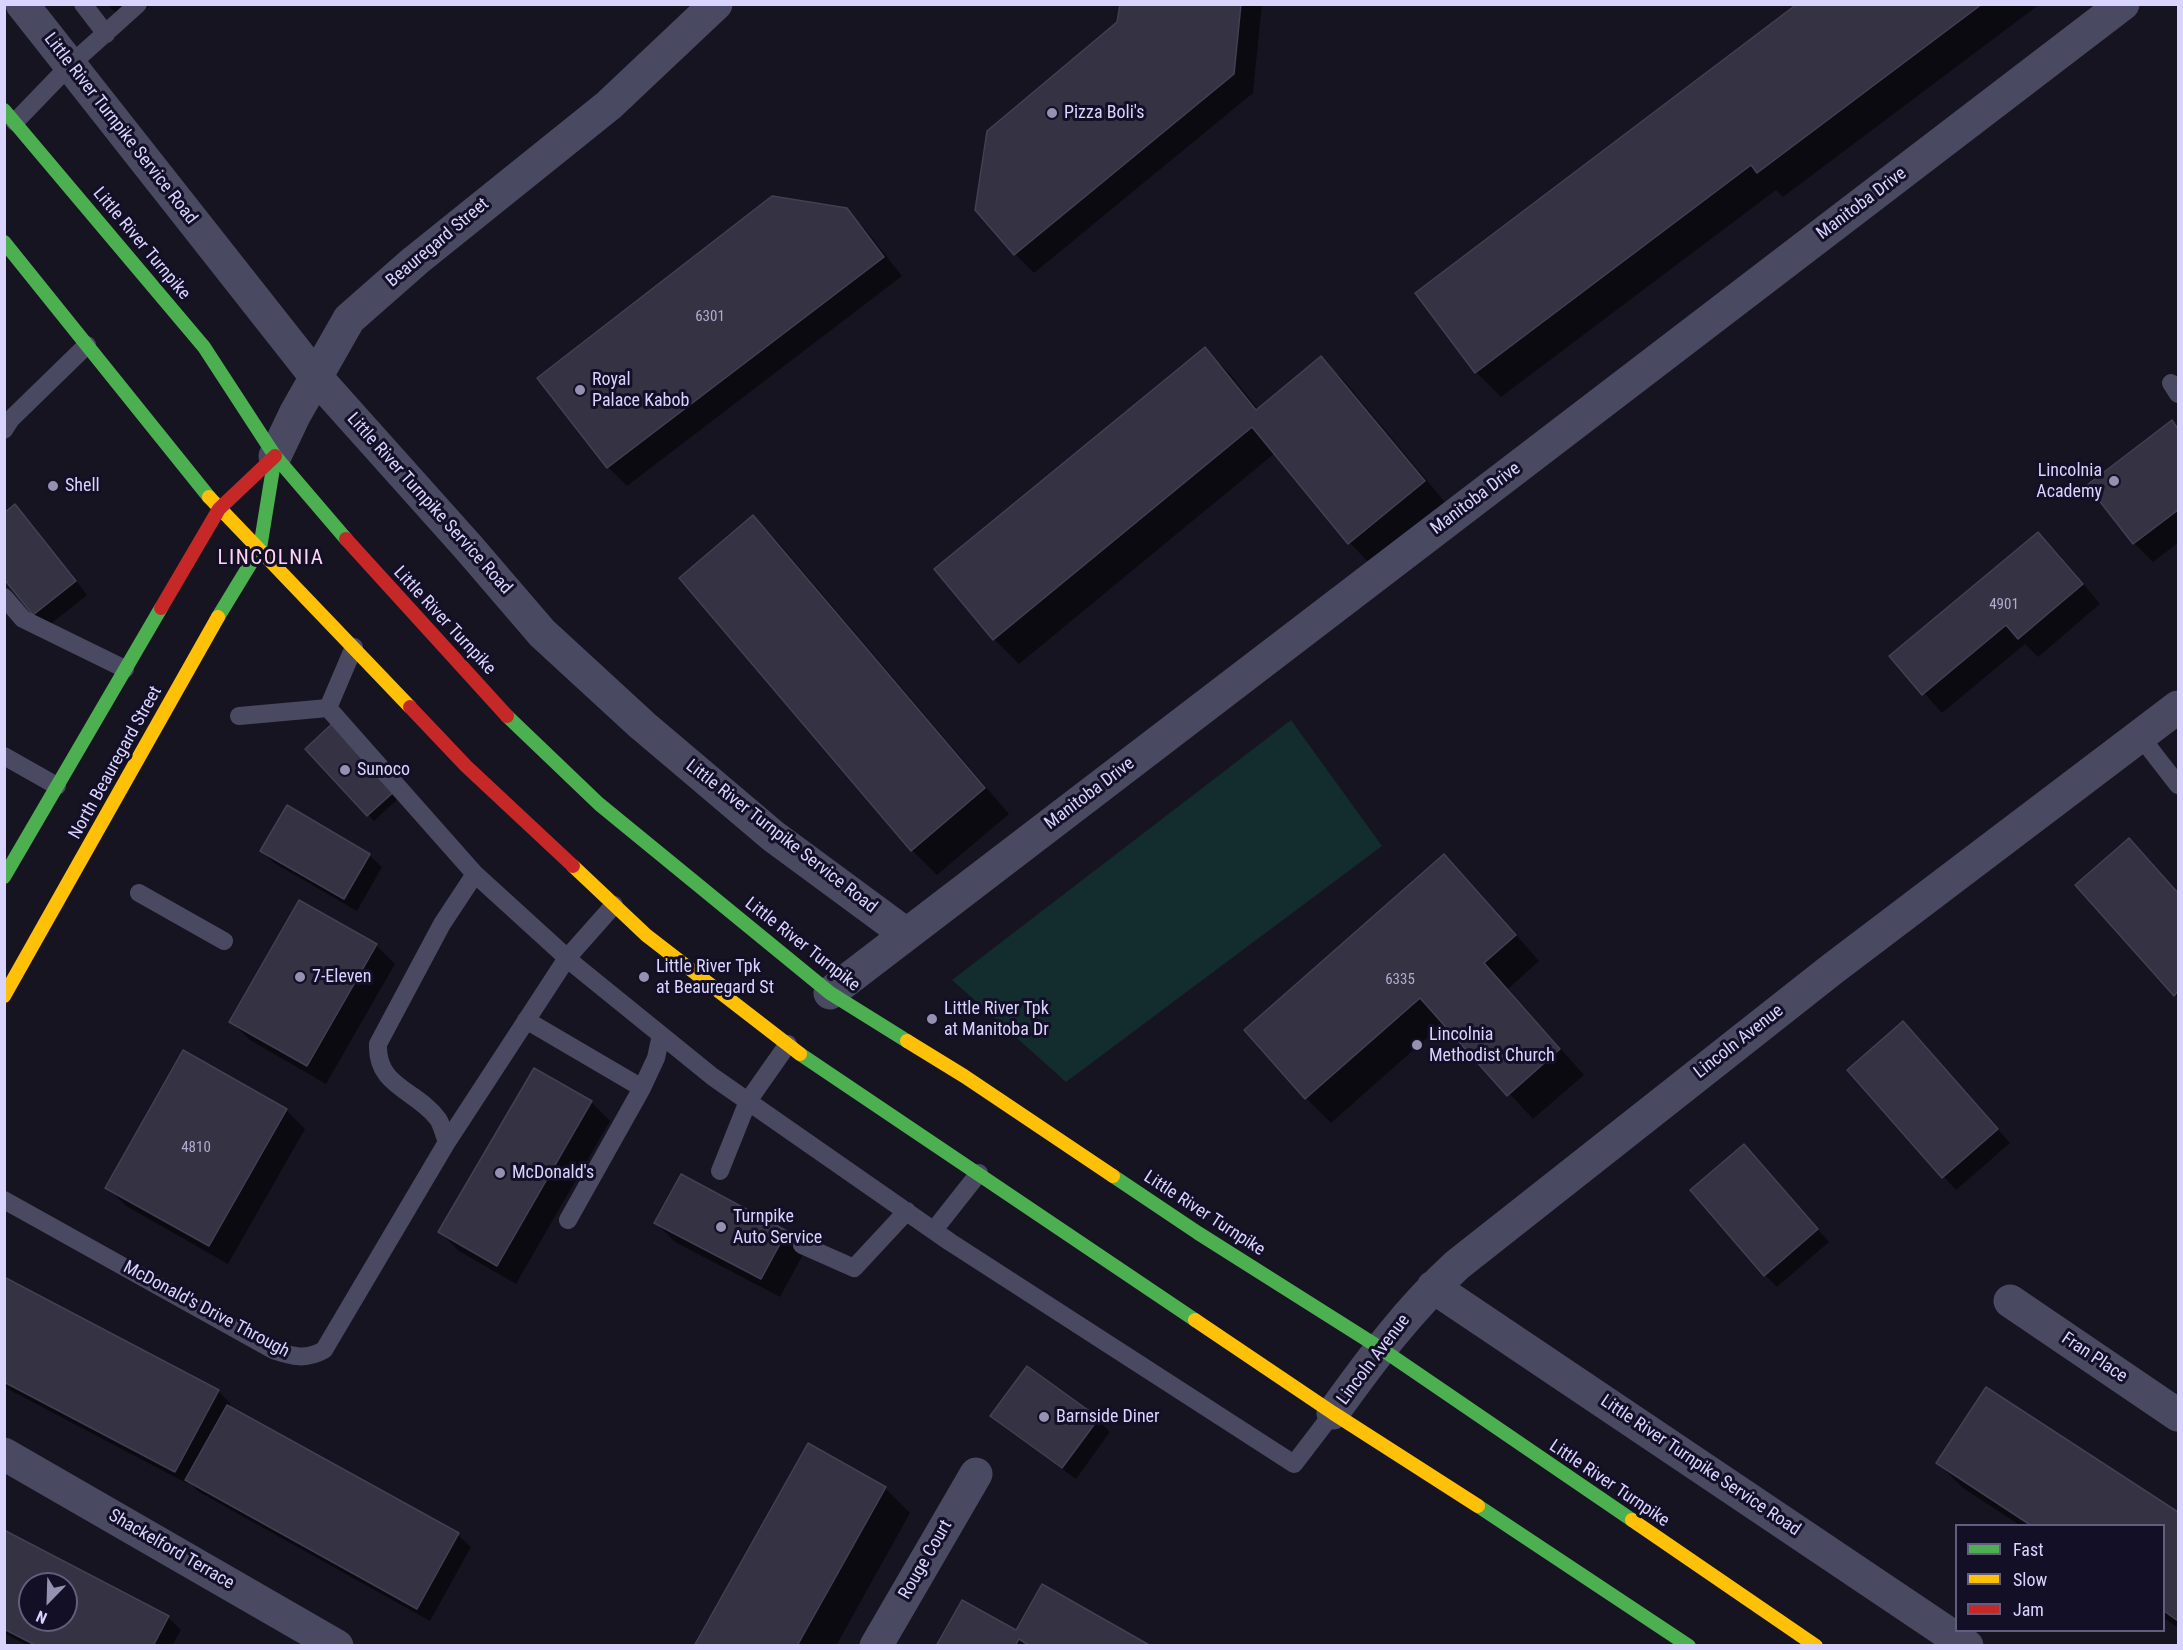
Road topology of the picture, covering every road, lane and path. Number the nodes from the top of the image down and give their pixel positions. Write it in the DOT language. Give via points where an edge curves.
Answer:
graph roads {
  1 [pos="22,4"];
  2 [pos="83,4"];
  3 [pos="138,4"];
  4 [pos="716,4"];
  5 [pos="2122,4"];
  6 [pos="106,33"];
  7 [pos="70,65"];
  8 [pos="10,116"];
  9 [pos="4,242"];
  10 [pos="4,252"];
  11 [pos="24,265"];
  12 [pos="87,345"];
  13 [pos="316,377"];
  14 [pos="4,430"];
  15 [pos="275,456"];
  16 [pos="219,509"];
  17 [pos="260,548"];
  18 [pos="4,597"];
  19 [pos="354,647"];
  20 [pos="125,669"];
  21 [pos="2178,707"];
  22 [pos="328,708"];
  23 [pos="239,716"];
  24 [pos="2140,736"];
  25 [pos="7,762"];
  26 [pos="2178,785"];
  27 [pos="57,786"];
  28 [pos="475,874"];
  29 [pos="4,877"];
  30 [pos="139,893"];
  31 [pos="614,905"];
  32 [pos="906,934"];
  33 [pos="224,941"];
  34 [pos="567,958"];
  35 [pos="830,993"];
  36 [pos="4,996"];
  37 [pos="526,1020"];
  38 [pos="661,1035"];
  39 [pos="788,1044"];
  40 [pos="642,1088"];
  41 [pos="748,1101"];
  42 [pos="447,1142"];
  43 [pos="720,1171"];
  44 [pos="979,1173"];
  45 [pos="4,1200"];
  46 [pos="907,1211"];
  47 [pos="568,1220"];
  48 [pos="934,1230"];
  49 [pos="802,1245"];
  50 [pos="1433,1287"];
  51 [pos="2010,1301"];
  52 [pos="1380,1348"];
  53 [pos="1333,1413"];
  54 [pos="2178,1415"];
  55 [pos="4,1454"];
  56 [pos="976,1474"];
  57 [pos="337,1646"];
  58 [pos="876,1646"];
  59 [pos="1689,1646"];
  60 [pos="1816,1646"];
  61 [pos="1966,1646"];
  1 -- 7 [label="street, Little River Turnpike Service Road"];
  2 -- 6 [label="lane"];
  3 -- 6 [label="lane"];
  4 -- 13 [label="street, Beauregard Street" via="609,105 415,261 350,319"];
  5 -- 32 [label="street, Manitoba Drive"];
  6 -- 7 [label="lane"];
  7 -- 8 [label="lane"];
  7 -- 13 [label="street, Little River Turnpike Service Road"];
  8 -- 15 [label="main road, Little River Turnpike" via="204,347"];
  9 -- 11 [label="main road"];
  10 -- 11 [label="main road"];
  11 -- 12 [label="main road"];
  12 -- 14 [label="lane"];
  12 -- 16 [label="main road"];
  13 -- 15 [label="street, Beauregard Street"];
  13 -- 32 [label="street, Little River Turnpike Service Road" via="542,633 642,725 773,836"];
  15 -- 16 [label="main road, North Beauregard Street"];
  15 -- 17 [label="main road, Beauregard Street"];
  15 -- 35 [label="main road, Little River Turnpike" via="363,560 512,721 599,804"];
  16 -- 17 [label="main road"];
  16 -- 20 [label="main road, North Beauregard Street"];
  17 -- 19 [label="main road"];
  17 -- 36 [label="main road, North Beauregard Street"];
  18 -- 20 [label="lane" via="23,619"];
  19 -- 22 [label="lane"];
  19 -- 31 [label="main road" via="466,766"];
  20 -- 27 [label="main road, North Beauregard Street"];
  21 -- 24 [label="street, Lincoln Avenue"];
  22 -- 23 [label="lane"];
  22 -- 28 [label="lane"];
  24 -- 26 [label="lane"];
  24 -- 50 [label="street, Lincoln Avenue" via="1822,977 1457,1264"];
  25 -- 27 [label="lane"];
  27 -- 29 [label="main road, North Beauregard Street"];
  28 -- 34 [label="lane"];
  28 -- 42 [label="lane" via="442,924 378,1044 382,1069 392,1082 438,1119"];
  30 -- 33 [label="lane"];
  31 -- 34 [label="lane, McDonald's Drive Through"];
  31 -- 39 [label="main road" via="646,935"];
  32 -- 35 [label="street, Manitoba Drive"];
  34 -- 37 [label="lane, McDonald's Drive Through"];
  34 -- 38 [label="lane"];
  35 -- 52 [label="main road, Little River Turnpike"];
  37 -- 40 [label="lane"];
  37 -- 42 [label="lane, McDonald's Drive Through"];
  38 -- 40 [label="lane" via="656,1058"];
  38 -- 41 [label="lane"];
  39 -- 41 [label="lane"];
  39 -- 44 [label="main road"];
  40 -- 47 [label="lane"];
  41 -- 43 [label="lane"];
  41 -- 46 [label="lane"];
  42 -- 45 [label="lane, McDonald's Drive Through" via="330,1341 324,1350 312,1356 296,1358 273,1350"];
  44 -- 48 [label="lane"];
  44 -- 53 [label="main road"];
  46 -- 48 [label="lane"];
  46 -- 49 [label="lane" via="854,1268"];
  48 -- 53 [label="lane" via="1294,1464"];
  50 -- 52 [label="street, Lincoln Avenue"];
  50 -- 61 [label="street, Little River Turnpike Service Road"];
  51 -- 54 [label="street, Fran Place"];
  52 -- 53 [label="street, Lincoln Avenue"];
  52 -- 60 [label="main road, Little River Turnpike"];
  53 -- 59 [label="main road"];
  55 -- 57 [label="street, Shackelford Terrace"];
  56 -- 58 [label="street, Rouge Court"];
}
